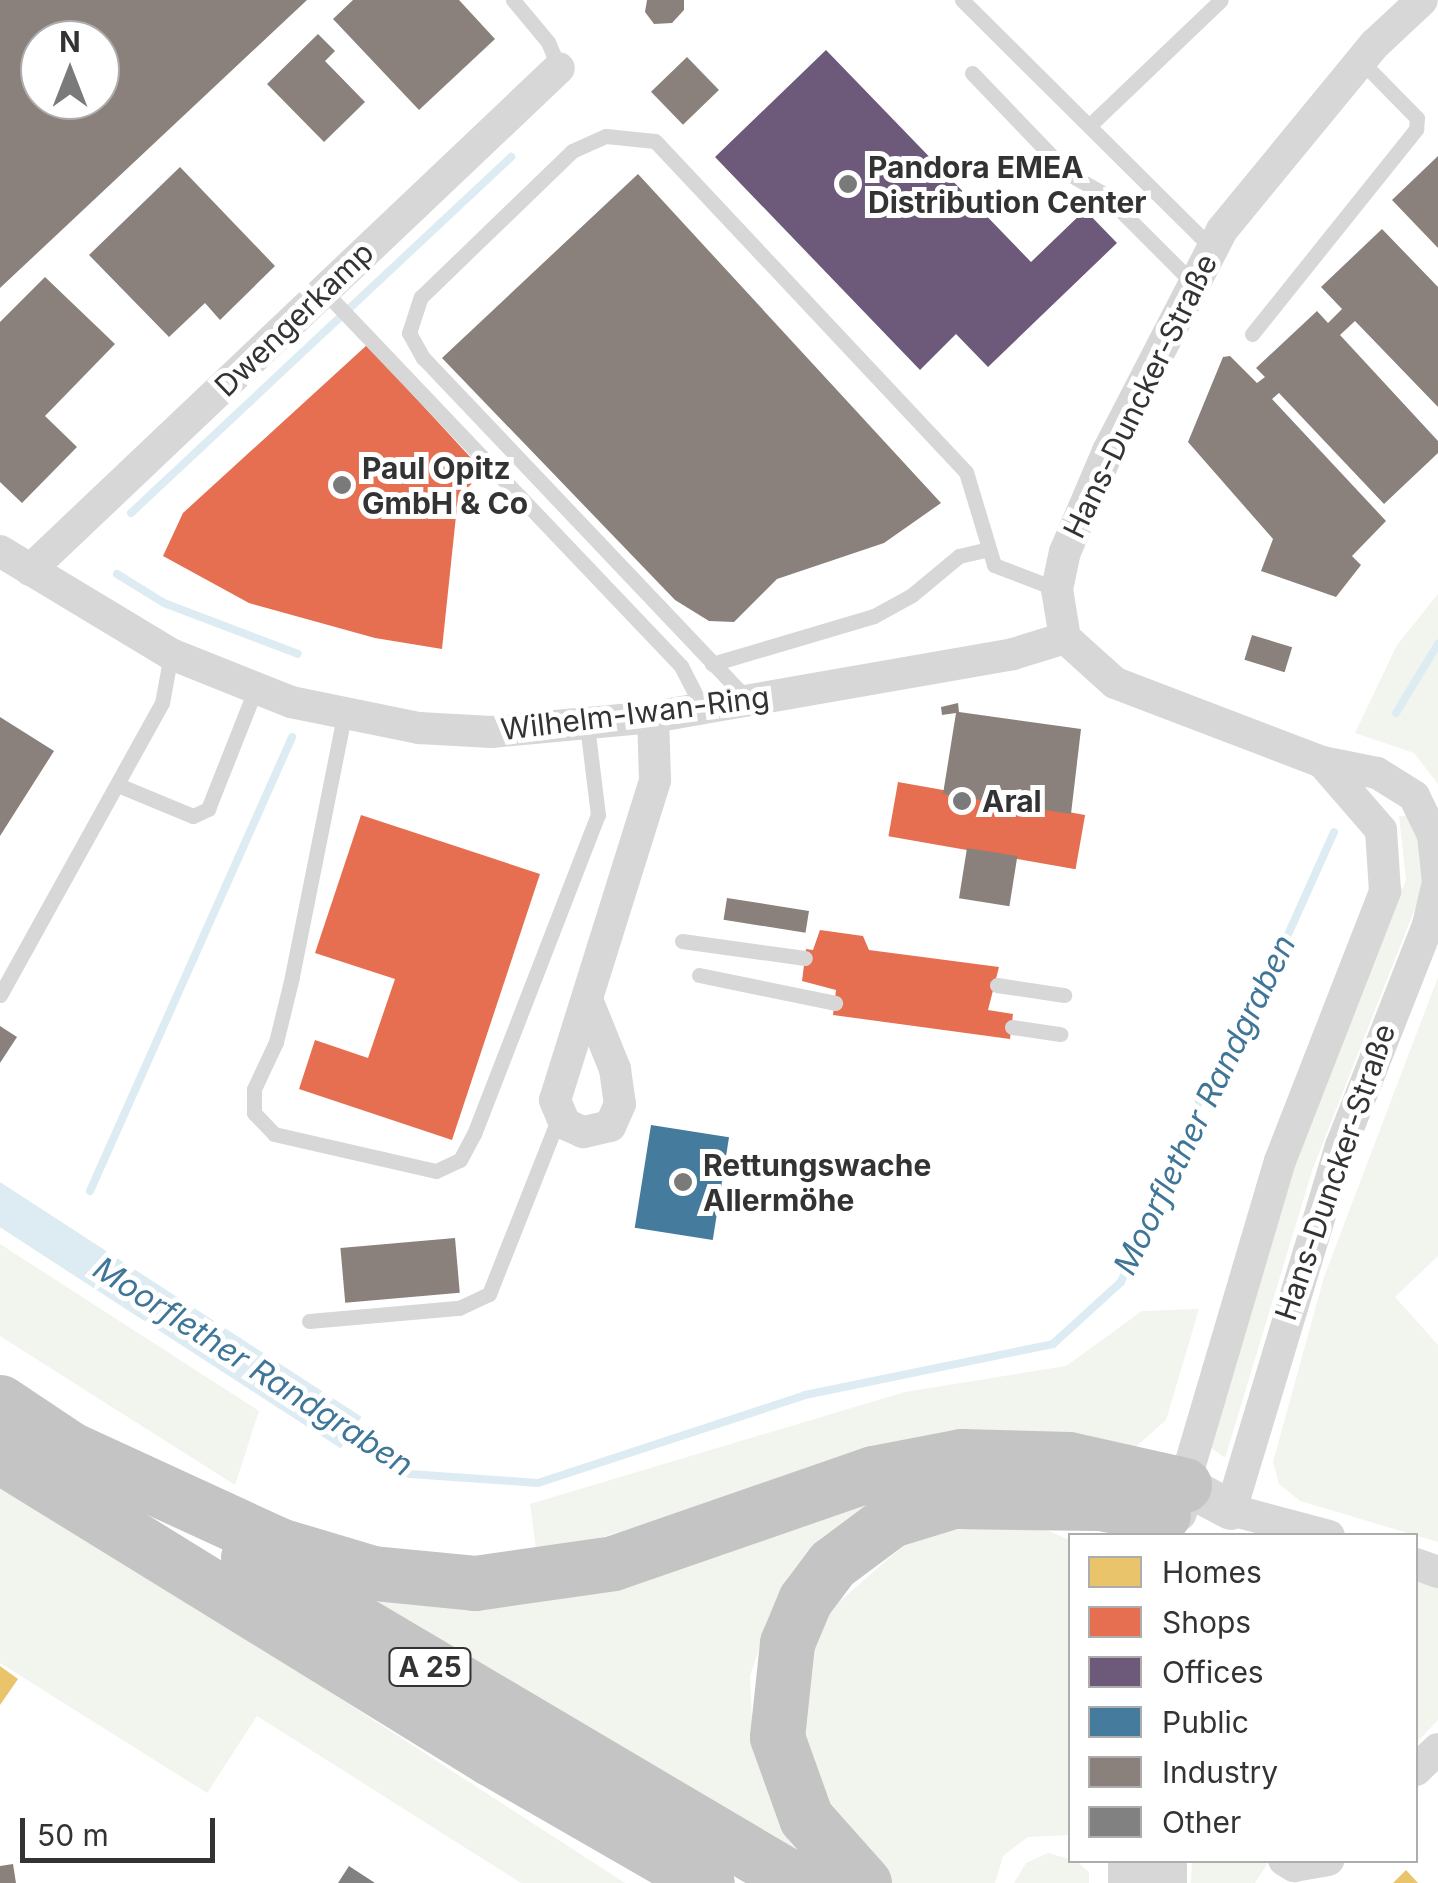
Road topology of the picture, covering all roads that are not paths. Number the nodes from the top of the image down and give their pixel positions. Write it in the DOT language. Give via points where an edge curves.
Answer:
graph roads {
  1 [pos="513,0"];
  2 [pos="962,0"];
  3 [pos="1222,0"];
  4 [pos="1409,4"];
  5 [pos="1361,61"];
  6 [pos="558,68"];
  7 [pos="972,73"];
  8 [pos="1089,126"];
  9 [pos="1212,248"];
  10 [pos="1193,283"];
  11 [pos="331,298"];
  12 [pos="1252,334"];
  13 [pos="985,550"];
  14 [pos="0,551"];
  15 [pos="30,570"];
  16 [pos="1057,589"];
  17 [pos="1065,638"];
  18 [pos="171,654"];
  19 [pos="712,664"];
  20 [pos="256,688"];
  21 [pos="748,701"];
  22 [pos="704,708"];
  23 [pos="344,716"];
  24 [pos="653,717"];
  25 [pos="587,726"];
  26 [pos="1322,762"];
  27 [pos="118,785"];
  28 [pos="682,940"];
  29 [pos="805,958"];
  30 [pos="699,975"];
  31 [pos="997,985"];
  32 [pos="0,995"];
  33 [pos="1064,995"];
  34 [pos="588,1002"];
  35 [pos="834,1002"];
  36 [pos="1012,1027"];
  37 [pos="1060,1034"];
  38 [pos="559,1117"];
  39 [pos="308,1321"];
  40 [pos="0,1402"];
  41 [pos="64,1446"];
  42 [pos="0,1456"];
  43 [pos="1046,1502"];
  44 [pos="1198,1517"];
  45 [pos="1105,1533"];
  46 [pos="1307,1533"];
  47 [pos="1438,1749"];
  48 [pos="1418,1768"];
  49 [pos="707,1883"];
  50 [pos="800,1883"];
  51 [pos="864,1883"];
  1 -- 6 [label="lane" via="548,42"];
  2 -- 8 [label="lane"];
  3 -- 8 [label="lane"];
  4 -- 5 [label="street, Hans-Duncker-Straße"];
  5 -- 9 [label="street, Hans-Duncker-Straße"];
  5 -- 12 [label="lane" via="1417,118 1416,129"];
  6 -- 11 [label="street, Dwengerkamp"];
  7 -- 10 [label="lane" via="1069,174 1104,194"];
  8 -- 9 [label="lane"];
  9 -- 10 [label="street, Hans-Duncker-Straße"];
  10 -- 16 [label="street, Hans-Duncker-Straße" via="1108,450 1065,552"];
  11 -- 15 [label="street, Dwengerkamp"];
  11 -- 22 [label="lane" via="681,666"];
  13 -- 16 [label="lane" via="994,565"];
  13 -- 19 [label="lane" via="959,556 874,616"];
  13 -- 19 [label="lane" via="966,472 654,140 606,136 572,152 421,297 408,333 422,358"];
  14 -- 15 [label="street, Wilhelm-Iwan-Ring"];
  15 -- 18 [label="street, Wilhelm-Iwan-Ring"];
  16 -- 17 [label="street, Hans-Duncker-Straße"];
  17 -- 21 [label="street, Wilhelm-Iwan-Ring"];
  17 -- 26 [label="street, Hans-Duncker-Straße" via="1114,682"];
  18 -- 20 [label="street, Wilhelm-Iwan-Ring"];
  18 -- 27 [label="lane" via="162,704"];
  19 -- 21 [label="lane"];
  20 -- 23 [label="street, Wilhelm-Iwan-Ring"];
  20 -- 27 [label="lane" via="208,809 193,816"];
  21 -- 22 [label="street, Wilhelm-Iwan-Ring"];
  22 -- 24 [label="street, Wilhelm-Iwan-Ring"];
  23 -- 25 [label="street, Wilhelm-Iwan-Ring" via="491,732"];
  23 -- 25 [label="lane" via="292,977 276,1042 254,1089 254,1113 274,1134 436,1171 460,1160 474,1134 598,815"];
  24 -- 25 [label="street, Wilhelm-Iwan-Ring"];
  24 -- 34 [label="street" via="655,780"];
  26 -- 44 [label="street, Hans-Duncker-Straße" via="1381,830 1384,891 1280,1161"];
  26 -- 44 [label="street, Hans-Duncker-Straße" via="1377,773 1414,796 1433,835 1438,882 1428,926"];
  27 -- 32 [label="lane"];
  28 -- 29 [label="lane"];
  30 -- 35 [label="lane"];
  31 -- 33 [label="lane"];
  34 -- 38 [label="street" via="558,1087"];
  34 -- 38 [label="street" via="615,1069 619,1112 610,1126 592,1132 573,1129"];
  36 -- 37 [label="lane"];
  38 -- 39 [label="lane" via="488,1294 458,1308"];
  40 -- 41 [label="highway, A 25"];
  41 -- 44 [label="highway" via="278,1546 374,1573 475,1583 614,1563 873,1473 961,1456 1069,1459"];
  41 -- 50 [label="highway, A 25"];
  42 -- 49 [label="highway, A 25" via="490,1758"];
  43 -- 44 [label="highway"];
  43 -- 45 [label="highway"];
  43 -- 51 [label="highway" via="954,1501 892,1520 832,1564 799,1612 777,1692 782,1760 806,1818"];
  44 -- 46 [label="street"];
  47 -- 48 [label="street"];
}
